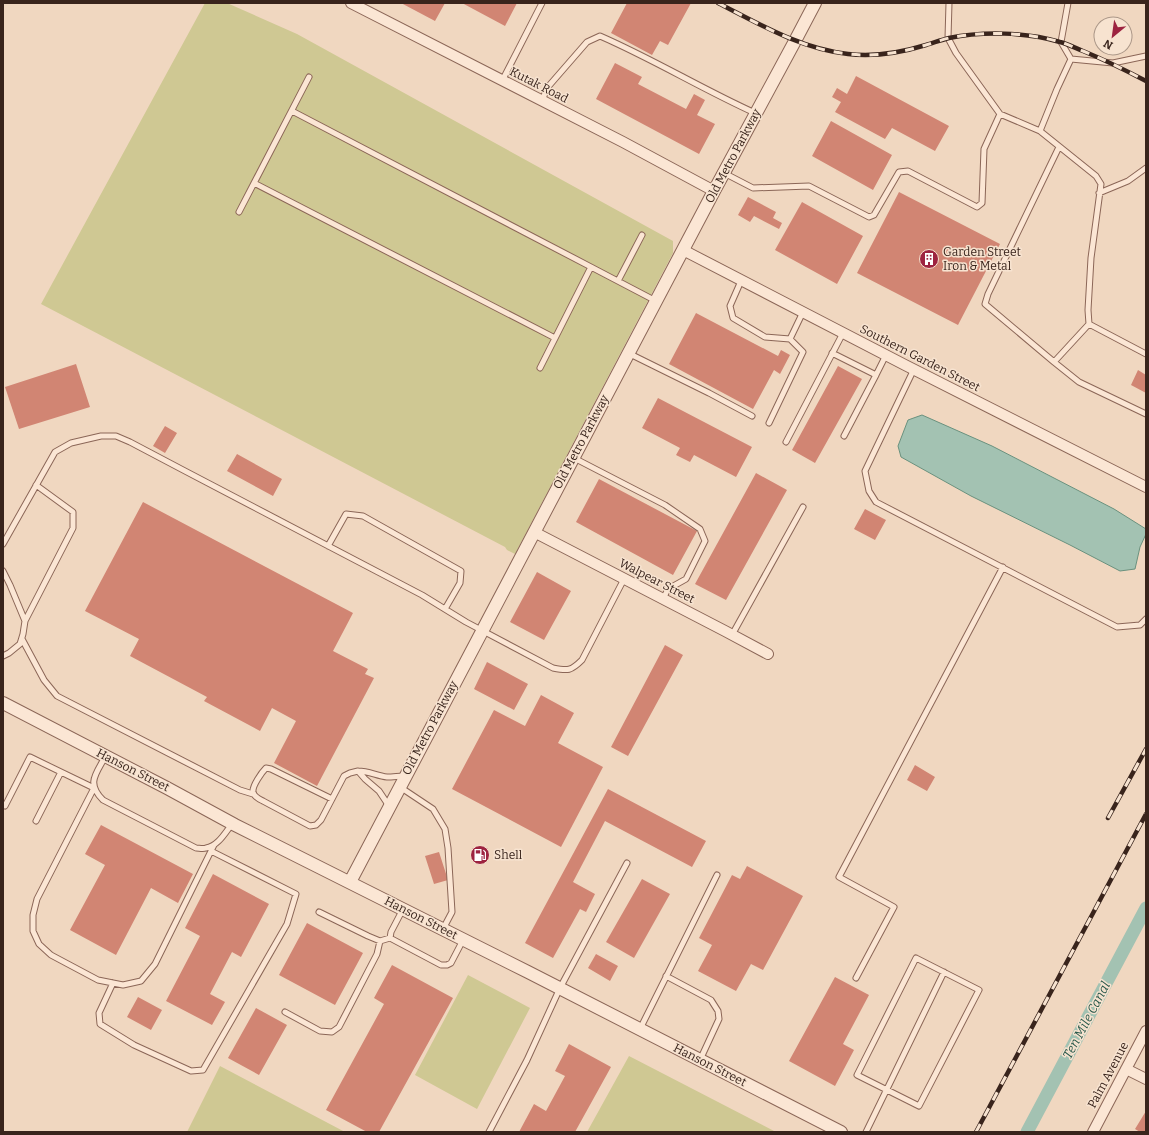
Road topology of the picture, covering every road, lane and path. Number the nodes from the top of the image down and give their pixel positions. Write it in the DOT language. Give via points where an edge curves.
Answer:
graph roads {
  1 [pos="351,3"];
  2 [pos="542,3"];
  3 [pos="949,3"];
  4 [pos="1068,3"];
  5 [pos="812,4"];
  6 [pos="1146,56"];
  7 [pos="1070,60"];
  8 [pos="309,77"];
  9 [pos="502,81"];
  10 [pos="542,101"];
  11 [pos="292,111"];
  12 [pos="756,114"];
  13 [pos="1000,114"];
  14 [pos="1040,131"];
  15 [pos="1059,147"];
  16 [pos="1146,168"];
  17 [pos="724,173"];
  18 [pos="254,183"];
  19 [pos="714,191"];
  20 [pos="1100,193"];
  21 [pos="239,212"];
  22 [pos="642,235"];
  23 [pos="683,250"];
  24 [pos="591,267"];
  25 [pos="618,281"];
  26 [pos="741,281"];
  27 [pos="656,301"];
  28 [pos="803,312"];
  29 [pos="1089,324"];
  30 [pos="843,333"];
  31 [pos="555,338"];
  32 [pos="790,339"];
  33 [pos="628,353"];
  34 [pos="832,353"];
  35 [pos="1146,354"];
  36 [pos="886,355"];
  37 [pos="1054,362"];
  38 [pos="540,368"];
  39 [pos="914,369"];
  40 [pos="876,375"];
  41 [pos="1146,414"];
  42 [pos="752,416"];
  43 [pos="768,423"];
  44 [pos="844,436"];
  45 [pos="786,442"];
  46 [pos="573,457"];
  47 [pos="36,485"];
  48 [pos="1146,487"];
  49 [pos="803,507"];
  50 [pos="534,532"];
  51 [pos="3,544"];
  52 [pos="328,546"];
  53 [pos="1003,567"];
  54 [pos="3,571"];
  55 [pos="624,578"];
  56 [pos="662,598"];
  57 [pos="445,609"];
  58 [pos="1146,619"];
  59 [pos="24,621"];
  60 [pos="482,629"];
  61 [pos="732,635"];
  62 [pos="22,639"];
  63 [pos="768,654"];
  64 [pos="3,656"];
  65 [pos="3,703"];
  66 [pos="105,756"];
  67 [pos="358,771"];
  68 [pos="60,772"];
  69 [pos="402,781"];
  70 [pos="94,788"];
  71 [pos="253,794"];
  72 [pos="332,800"];
  73 [pos="5,806"];
  74 [pos="390,806"];
  75 [pos="36,821"];
  76 [pos="232,823"];
  77 [pos="214,845"];
  78 [pos="211,851"];
  79 [pos="626,863"];
  80 [pos="717,875"];
  81 [pos="350,882"];
  82 [pos="403,909"];
  83 [pos="319,912"];
  84 [pos="443,929"];
  85 [pos="390,938"];
  86 [pos="464,939"];
  87 [pos="380,941"];
  88 [pos="944,972"];
  89 [pos="666,976"];
  90 [pos="856,978"];
  91 [pos="114,983"];
  92 [pos="560,988"];
  93 [pos="285,1012"];
  94 [pos="640,1029"];
  95 [pos="1146,1031"];
  96 [pos="700,1060"];
  97 [pos="1126,1069"];
  98 [pos="1146,1079"];
  99 [pos="887,1090"];
  100 [pos="489,1132"];
  101 [pos="841,1132"];
  102 [pos="866,1132"];
  103 [pos="1093,1132"];
  1 -- 9 [label="street, Kutak Road"];
  2 -- 9 [label="lane"];
  3 -- 13 [label="lane" via="948,38"];
  4 -- 7 [label="lane" via="1061,42"];
  5 -- 12 [label="street, Old Metro Parkway"];
  6 -- 7 [label="lane" via="1113,63"];
  7 -- 14 [label="lane"];
  8 -- 11 [label="lane"];
  9 -- 10 [label="street, Kutak Road"];
  10 -- 12 [label="lane" via="547,88 587,42 600,36"];
  10 -- 19 [label="street, Kutak Road"];
  11 -- 18 [label="lane"];
  11 -- 24 [label="lane"];
  12 -- 17 [label="street, Old Metro Parkway"];
  13 -- 14 [label="lane"];
  13 -- 17 [label="lane" via="984,149 982,204 977,207 908,171 899,172 874,215 869,217 809,186 753,188"];
  14 -- 15 [label="lane"];
  15 -- 20 [label="lane" via="1096,176 1101,184"];
  15 -- 37 [label="lane" via="985,304"];
  16 -- 20 [label="lane" via="1128,181"];
  17 -- 19 [label="street, Old Metro Parkway"];
  18 -- 21 [label="lane"];
  18 -- 31 [label="lane"];
  19 -- 23 [label="street, Old Metro Parkway"];
  20 -- 29 [label="lane" via="1091,258"];
  22 -- 25 [label="lane"];
  23 -- 26 [label="street, Southern Garden Street"];
  23 -- 27 [label="street, Old Metro Parkway"];
  24 -- 25 [label="lane"];
  24 -- 31 [label="lane"];
  25 -- 27 [label="lane"];
  26 -- 28 [label="street, Southern Garden Street"];
  26 -- 32 [label="lane" via="730,306 733,318 765,337"];
  27 -- 33 [label="street, Old Metro Parkway"];
  28 -- 30 [label="street, Southern Garden Street"];
  28 -- 32 [label="lane"];
  29 -- 35 [label="lane"];
  29 -- 37 [label="lane"];
  30 -- 34 [label="lane"];
  30 -- 36 [label="street, Southern Garden Street"];
  31 -- 38 [label="lane"];
  32 -- 43 [label="lane" via="804,352"];
  33 -- 42 [label="lane"];
  33 -- 46 [label="street, Old Metro Parkway"];
  34 -- 40 [label="lane"];
  34 -- 45 [label="lane"];
  36 -- 39 [label="street, Southern Garden Street"];
  36 -- 40 [label="lane"];
  37 -- 41 [label="lane" via="1079,382"];
  39 -- 48 [label="street, Southern Garden Street"];
  39 -- 53 [label="lane" via="865,471 869,491 876,502"];
  40 -- 44 [label="lane"];
  46 -- 50 [label="street, Old Metro Parkway"];
  46 -- 56 [label="lane" via="665,505 700,528 705,541 686,579 668,589"];
  47 -- 51 [label="lane"];
  47 -- 52 [label="lane" via="55,452 71,443 101,436 116,436"];
  47 -- 59 [label="lane" via="73,512 73,528"];
  49 -- 61 [label="lane"];
  50 -- 55 [label="street, Walpear Street"];
  50 -- 60 [label="street, Old Metro Parkway"];
  52 -- 57 [label="lane"];
  52 -- 57 [label="lane" via="346,514 363,516 461,571 460,583"];
  53 -- 58 [label="lane" via="1117,627 1140,625"];
  53 -- 90 [label="lane" via="838,877 894,907"];
  54 -- 59 [label="lane"];
  55 -- 56 [label="street, Walpear Street"];
  55 -- 60 [label="lane" via="582,660 574,668 553,668"];
  56 -- 61 [label="street, Walpear Street"];
  57 -- 60 [label="lane"];
  59 -- 62 [label="lane"];
  60 -- 69 [label="street, Old Metro Parkway"];
  61 -- 63 [label="street, Walpear Street"];
  62 -- 64 [label="lane" via="20,644"];
  62 -- 71 [label="lane" via="44,680 57,696 240,790"];
  65 -- 66 [label="street, Hanson Street"];
  66 -- 70 [label="lane" via="93,780"];
  66 -- 76 [label="street, Hanson Street"];
  67 -- 69 [label="lane"];
  67 -- 72 [label="lane" via="344,776"];
  67 -- 74 [label="lane" via="379,791"];
  68 -- 70 [label="lane"];
  68 -- 73 [label="lane" via="30,757"];
  68 -- 75 [label="lane"];
  69 -- 74 [label="street, Old Metro Parkway"];
  69 -- 84 [label="lane" via="433,809 445,829 452,912"];
  70 -- 77 [label="lane" via="103,800 196,848"];
  70 -- 91 [label="lane" via="37,899 33,931 39,944 51,955 98,980"];
  71 -- 72 [label="lane" via="310,826 316,825"];
  71 -- 72 [label="lane" via="253,789 266,768"];
  74 -- 81 [label="street, Old Metro Parkway"];
  76 -- 77 [label="lane" via="221,840"];
  76 -- 81 [label="street, Hanson Street"];
  77 -- 78 [label="lane"];
  78 -- 91 [label="lane" via="155,964 141,981 123,985"];
  78 -- 91 [label="lane" via="296,894 287,924 203,1070 191,1071 134,1045 100,1024 99,1013"];
  79 -- 92 [label="lane"];
  80 -- 89 [label="lane"];
  81 -- 82 [label="street, Hanson Street"];
  82 -- 84 [label="street, Hanson Street"];
  82 -- 85 [label="lane"];
  83 -- 87 [label="lane"];
  84 -- 86 [label="street, Hanson Street"];
  85 -- 86 [label="lane" via="441,965 451,963"];
  85 -- 87 [label="lane"];
  86 -- 92 [label="street, Hanson Street"];
  87 -- 93 [label="lane" via="377,954 339,1027 332,1032 320,1031"];
  88 -- 99 [label="lane"];
  88 -- 99 [label="lane" via="916,958 856,1075"];
  88 -- 99 [label="lane" via="979,990 919,1106"];
  89 -- 94 [label="lane"];
  89 -- 96 [label="lane" via="711,1000 718,1011 719,1019"];
  92 -- 94 [label="street, Hanson Street"];
  92 -- 100 [label="lane" via="527,1060"];
  94 -- 96 [label="street, Hanson Street"];
  95 -- 97 [label="street, Palm Avenue"];
  96 -- 101 [label="street, Hanson Street"];
  97 -- 98 [label="street"];
  97 -- 103 [label="street, Palm Avenue"];
  99 -- 102 [label="lane"];
}
